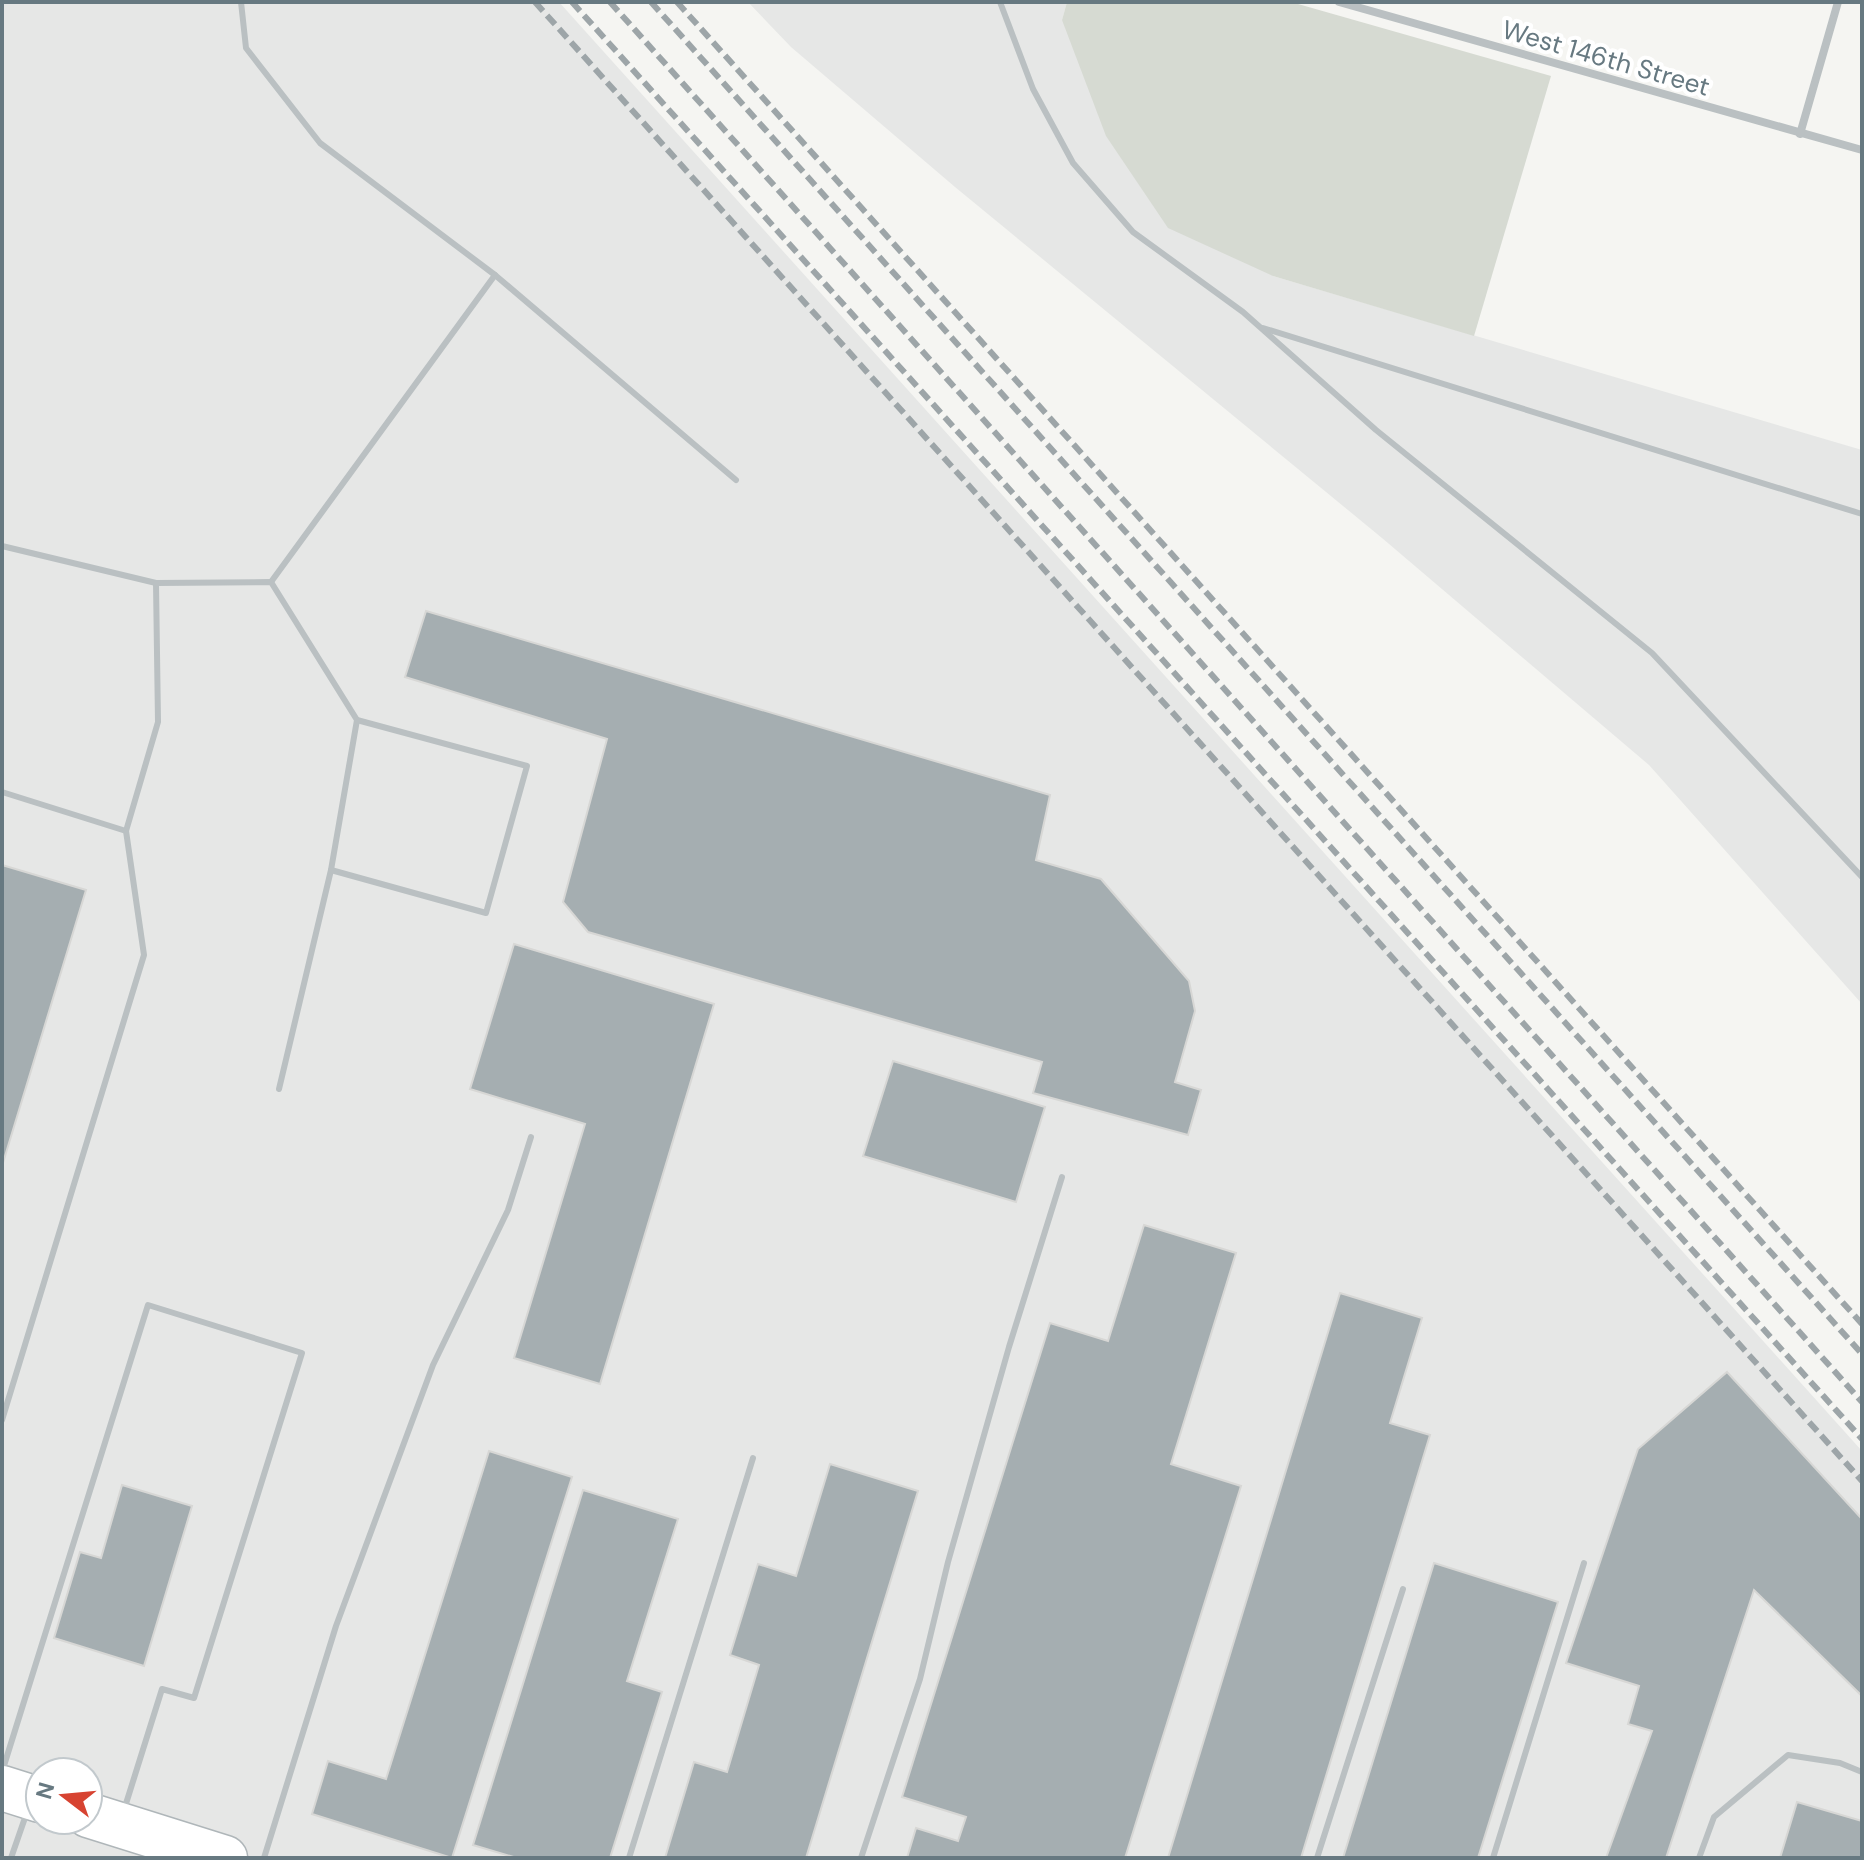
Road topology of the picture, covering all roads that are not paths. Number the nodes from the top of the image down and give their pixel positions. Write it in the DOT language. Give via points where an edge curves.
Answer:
graph roads {
  1 [pos="241,2"];
  2 [pos="1000,2"];
  3 [pos="1339,2"];
  4 [pos="1838,2"];
  5 [pos="1800,134"];
  6 [pos="1862,150"];
  7 [pos="495,275"];
  8 [pos="1260,327"];
  9 [pos="736,480"];
  10 [pos="1862,514"];
  11 [pos="2,546"];
  12 [pos="271,582"];
  13 [pos="156,583"];
  14 [pos="357,720"];
  15 [pos="2,792"];
  16 [pos="126,831"];
  17 [pos="331,870"];
  18 [pos="1862,877"];
  19 [pos="279,1089"];
  20 [pos="531,1137"];
  21 [pos="1062,1177"];
  22 [pos="2,1420"];
  23 [pos="753,1458"];
  24 [pos="1584,1563"];
  25 [pos="1403,1589"];
  26 [pos="28,1756"];
  27 [pos="1862,1772"];
  28 [pos="19,1790"];
  29 [pos="104,1820"];
  30 [pos="205,1855"];
  31 [pos="11,1858"];
  32 [pos="264,1858"];
  33 [pos="629,1858"];
  34 [pos="861,1858"];
  35 [pos="1317,1858"];
  36 [pos="1493,1858"];
  37 [pos="1699,1858"];
  1 -- 7 [label="lane" via="246,48 320,143"];
  2 -- 8 [label="lane" via="1033,89 1073,163 1133,232"];
  3 -- 5 [label="street, West 146th Street"];
  4 -- 5 [label="street"];
  5 -- 6 [label="street, West 146th Street"];
  7 -- 9 [label="lane"];
  7 -- 12 [label="lane"];
  8 -- 10 [label="lane"];
  8 -- 18 [label="lane" via="1376,430 1652,653"];
  11 -- 13 [label="lane"];
  12 -- 13 [label="lane"];
  12 -- 14 [label="lane"];
  13 -- 16 [label="lane" via="158,722"];
  14 -- 17 [label="lane"];
  14 -- 17 [label="lane" via="527,766 486,913"];
  15 -- 16 [label="lane"];
  16 -- 22 [label="lane" via="144,955"];
  17 -- 19 [label="lane"];
  20 -- 32 [label="lane" via="508,1210 433,1365 336,1626"];
  21 -- 34 [label="lane" via="948,1562 920,1679"];
  23 -- 33 [label="lane"];
  24 -- 36 [label="lane"];
  25 -- 35 [label="lane"];
  26 -- 29 [label="lane" via="148,1305 302,1353 194,1698 162,1689"];
  27 -- 37 [label="lane" via="1788,1755 1714,1817"];
  28 -- 31 [label="lane"];
  29 -- 30 [label="main road"];
}
